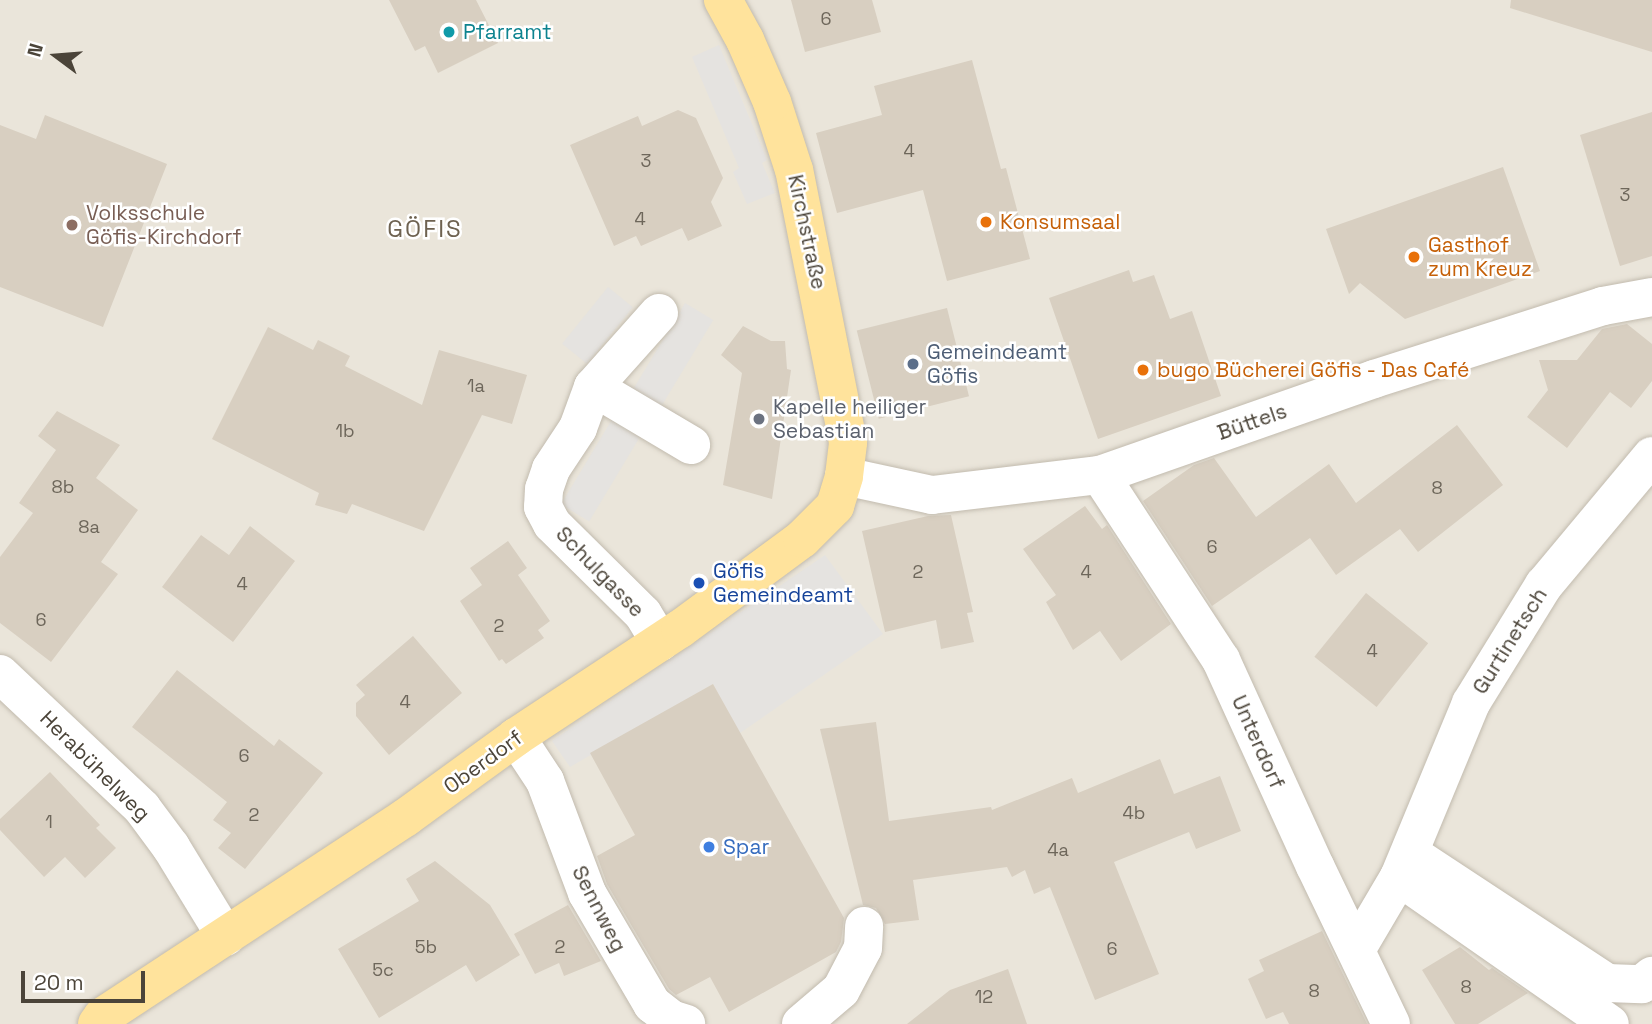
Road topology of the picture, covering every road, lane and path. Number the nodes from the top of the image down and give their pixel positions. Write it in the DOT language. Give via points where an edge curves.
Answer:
graph roads {
  1 [pos="723,0"];
  2 [pos="1652,297"];
  3 [pos="659,313"];
  4 [pos="593,387"];
  5 [pos="691,445"];
  6 [pos="1652,456"];
  7 [pos="1100,475"];
  8 [pos="844,476"];
  9 [pos="660,642"];
  10 [pos="0,674"];
  11 [pos="516,737"];
  12 [pos="1404,865"];
  13 [pos="864,926"];
  14 [pos="226,937"];
  15 [pos="1356,950"];
  16 [pos="1652,975"];
  17 [pos="97,1024"];
  18 [pos="686,1024"];
  19 [pos="801,1024"];
  20 [pos="1391,1024"];
  21 [pos="1610,1024"];
  1 -- 8 [label="main road, Kirchstraße" via="772,102 794,170 838,379 848,442"];
  2 -- 7 [label="street, Büttels" via="1603,306 1386,375"];
  3 -- 4 [label="street"];
  4 -- 5 [label="street"];
  4 -- 9 [label="street, Schulgasse" via="578,428 551,469 543,507 552,524 643,614"];
  6 -- 12 [label="street, Gurtinetsch" via="1544,585 1471,704"];
  7 -- 8 [label="street, Büttels" via="932,495"];
  7 -- 15 [label="street, Unterdorf" via="1221,660"];
  8 -- 9 [label="main road, Oberdorf" via="835,506 820,524"];
  9 -- 11 [label="main road, Oberdorf"];
  10 -- 14 [label="street, Herabühelweg" via="142,808"];
  11 -- 14 [label="main road, Oberdorf" via="405,818"];
  11 -- 18 [label="street, Sennweg" via="545,781 587,893 645,993 671,1019"];
  12 -- 15 [label="street, Gurtinetsch"];
  12 -- 16 [label="street" via="1607,982 1642,984"];
  12 -- 21 [label="street"];
  13 -- 19 [label="street" via="863,948 841,990"];
  14 -- 17 [label="main road, Oberdorf"];
  15 -- 20 [label="street, Unterdorf"];
}
